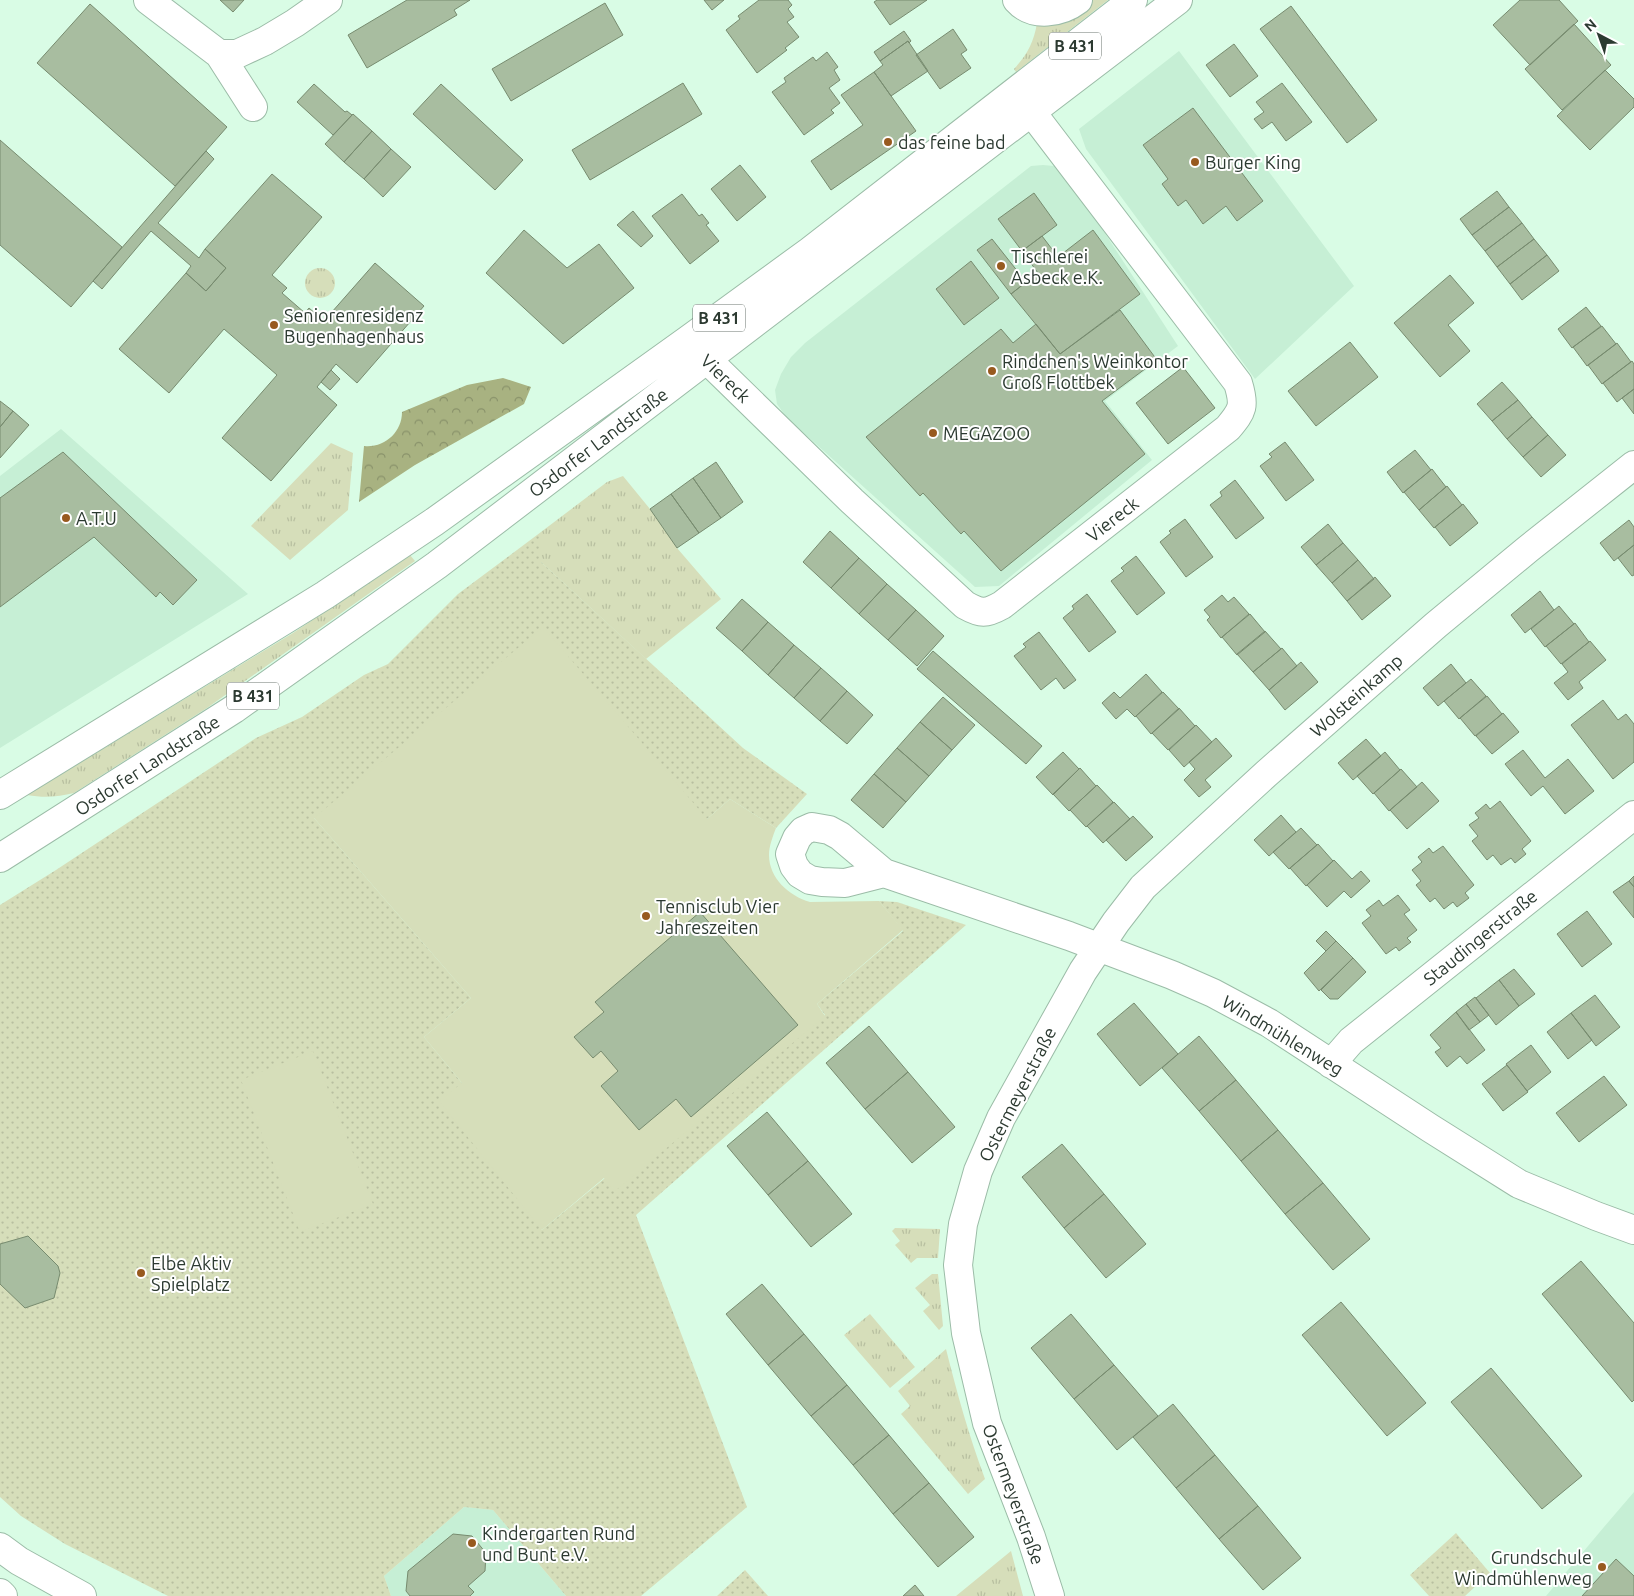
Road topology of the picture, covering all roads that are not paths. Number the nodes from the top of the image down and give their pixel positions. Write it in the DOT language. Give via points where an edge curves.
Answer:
graph roads {
  1 [pos="148,0"];
  2 [pos="328,0"];
  3 [pos="1078,0"];
  4 [pos="1133,0"];
  5 [pos="1178,0"];
  6 [pos="1025,6"];
  7 [pos="219,54"];
  8 [pos="1024,102"];
  9 [pos="254,107"];
  10 [pos="688,340"];
  11 [pos="707,360"];
  12 [pos="1634,465"];
  13 [pos="0,795"];
  14 [pos="1634,815"];
  15 [pos="0,858"];
  16 [pos="884,872"];
  17 [pos="1099,947"];
  18 [pos="1331,1064"];
  19 [pos="1634,1230"];
  20 [pos="6,1560"];
  21 [pos="0,1593"];
  22 [pos="3,1596"];
  23 [pos="40,1596"];
  24 [pos="82,1596"];
  25 [pos="1050,1596"];
  1 -- 7 [label="street"];
  2 -- 7 [label="street" via="265,41 237,54"];
  3 -- 6 [label="street" via="1054,12"];
  4 -- 8 [label="street, Osdorfer Landstraße / B 431"];
  5 -- 8 [label="street, Osdorfer Landstraße / B 431"];
  7 -- 9 [label="street"];
  8 -- 10 [label="street, Osdorfer Landstraße / B 431"];
  8 -- 11 [label="street, Osdorfer Landstraße / B 431"];
  8 -- 11 [label="street, Viereck" via="1238,383 1243,399 1239,414 1228,428 1002,606 989,612 977,612 965,605 852,501"];
  10 -- 11 [label="street, Viereck"];
  10 -- 13 [label="street, Osdorfer Landstraße / B 431" via="434,522 357,573"];
  11 -- 15 [label="street, Osdorfer Landstraße / B 431" via="437,565 234,709"];
  12 -- 17 [label="street, Wolsteinkamp" via="1436,624 1266,774 1143,887"];
  14 -- 18 [label="street, Staudingerstraße" via="1351,1041"];
  16 -- 17 [label="street, Windmühlenweg"];
  17 -- 18 [label="street, Windmühlenweg" via="1213,993 1269,1022"];
  17 -- 25 [label="street, Ostermeyerstraße" via="1064,1003 1001,1118 978,1171 963,1224 958,1265 966,1333 987,1422 1028,1527"];
  18 -- 19 [label="street, Windmühlenweg" via="1519,1184"];
  20 -- 23 [label="street" via="36,1582"];
  20 -- 24 [label="street"];
  21 -- 22 [label="street"];
}
